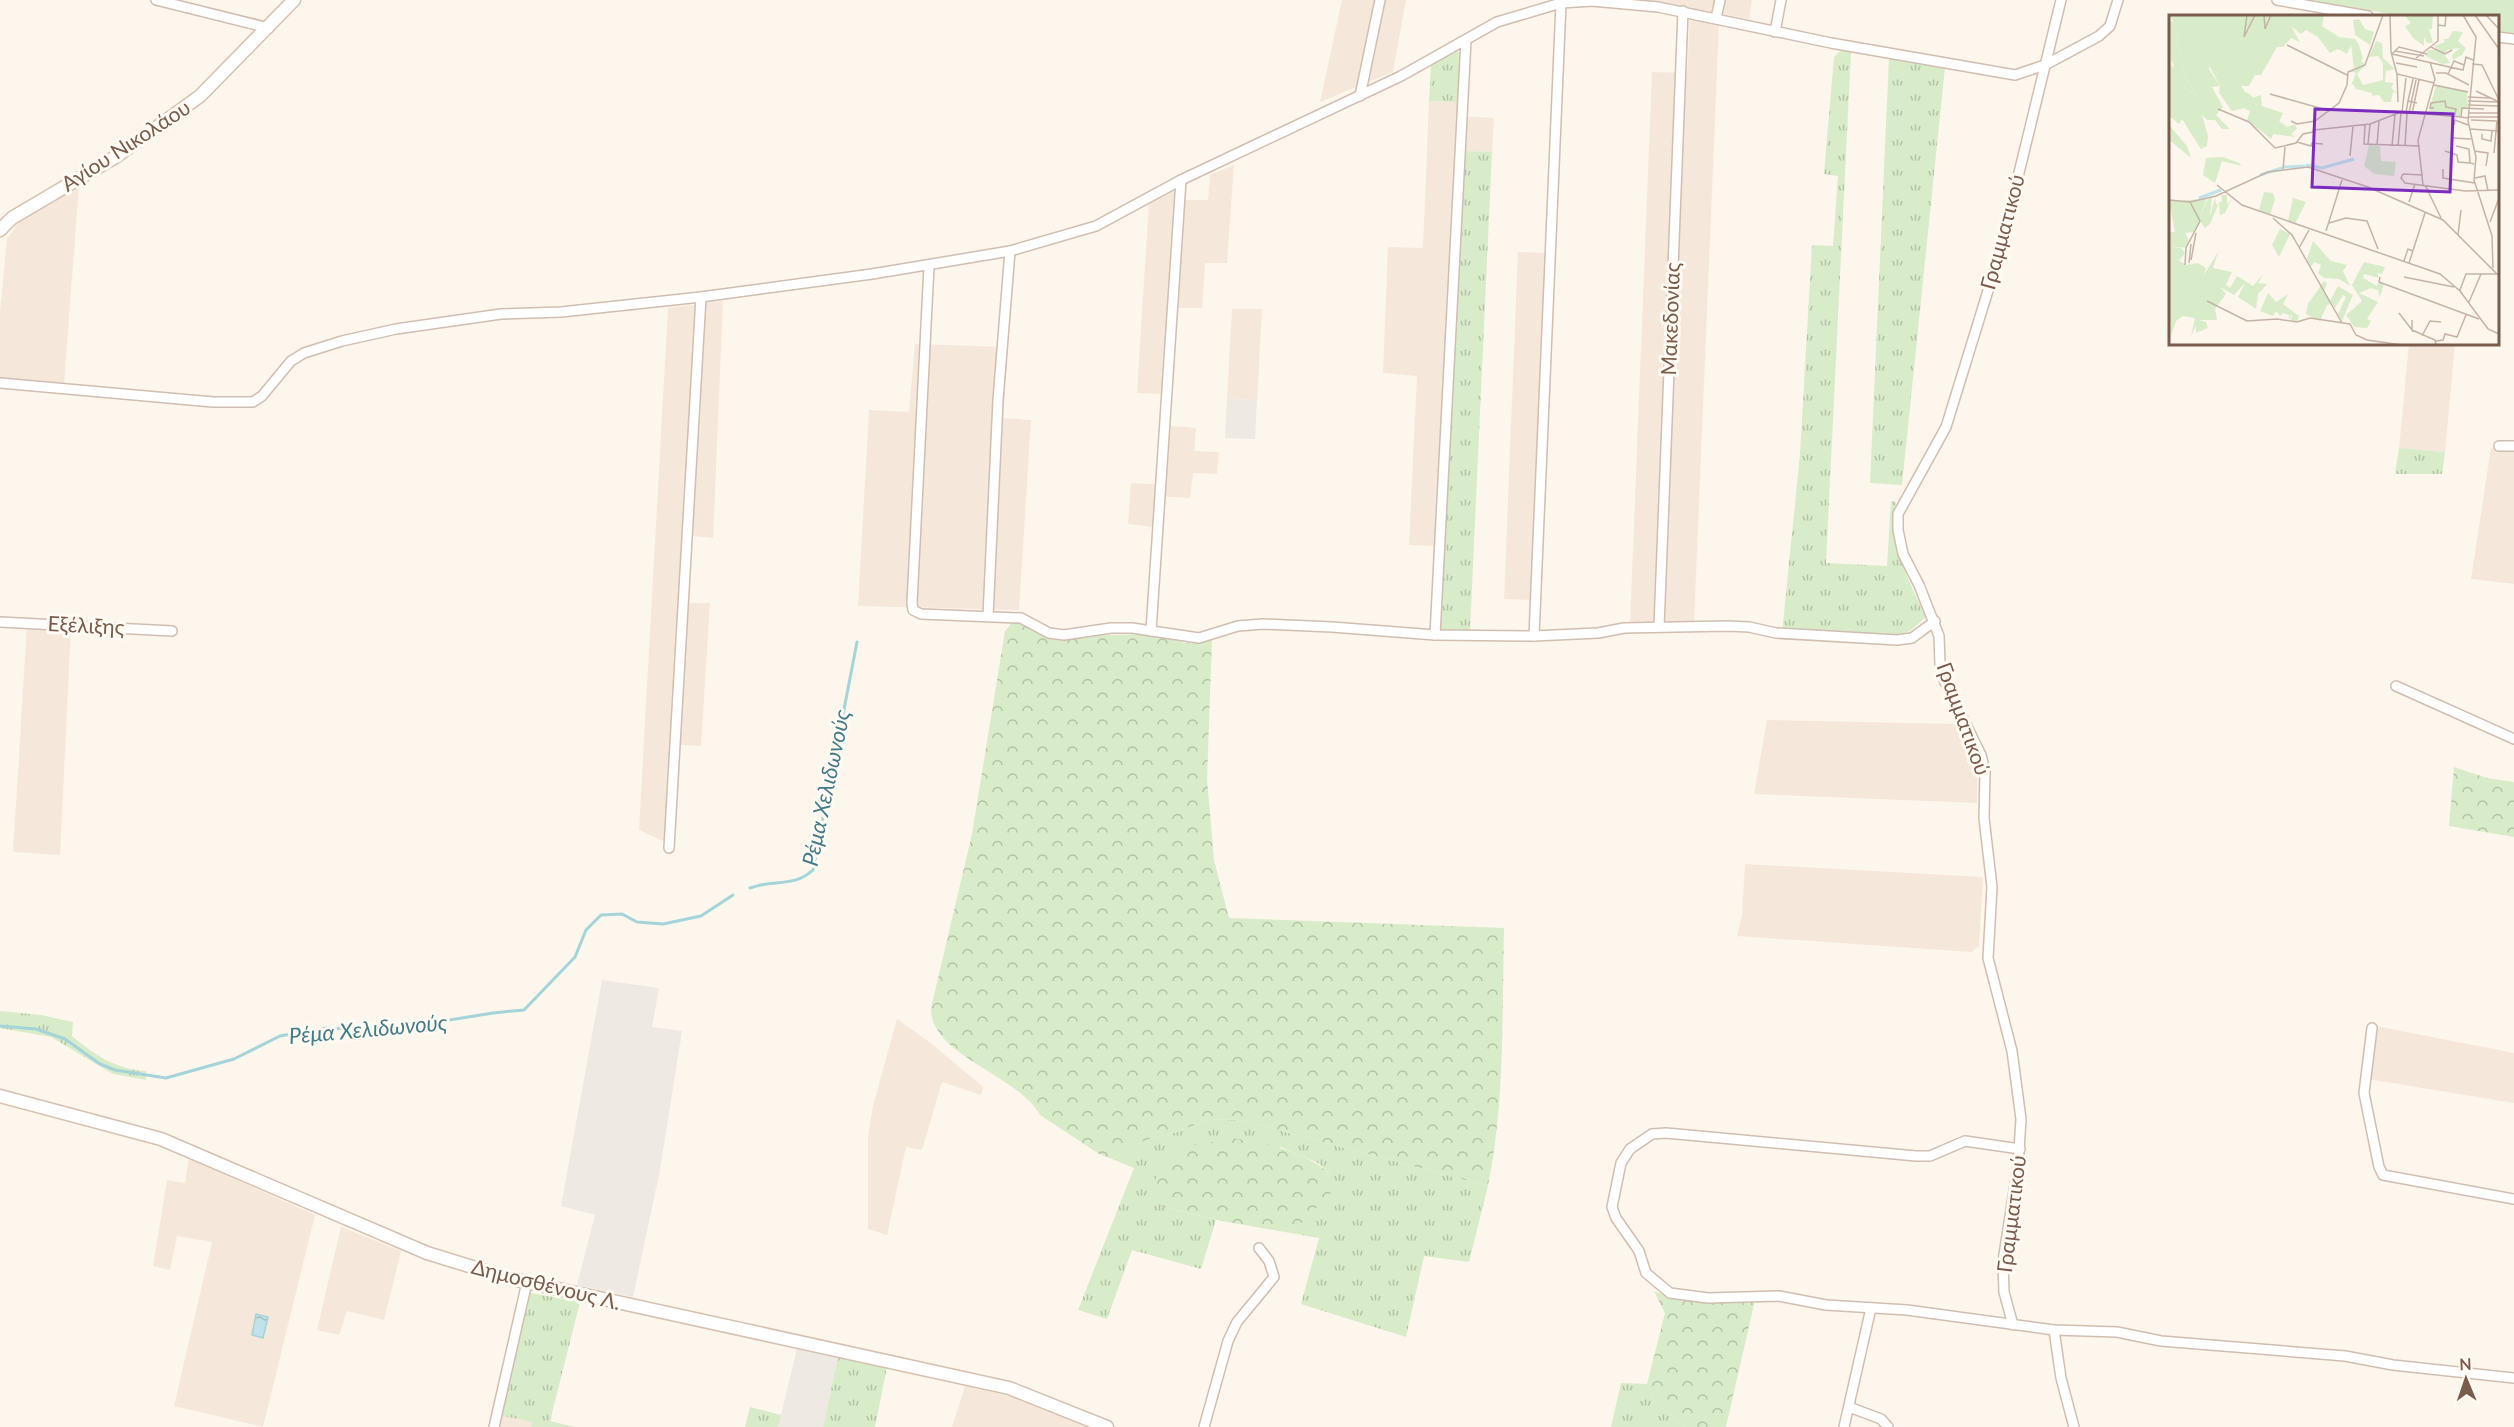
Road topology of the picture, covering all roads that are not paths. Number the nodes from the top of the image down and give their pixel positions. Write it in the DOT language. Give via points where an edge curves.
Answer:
graph roads {
  1 [pos="156,0"];
  2 [pos="294,0"];
  3 [pos="1380,0"];
  4 [pos="1720,0"];
  5 [pos="1781,0"];
  6 [pos="2061,0"];
  7 [pos="2118,0"];
  8 [pos="2277,0"];
  9 [pos="1593,1"];
  10 [pos="1561,3"];
  11 [pos="1659,3"];
  12 [pos="1683,11"];
  13 [pos="2362,15"];
  14 [pos="1716,18"];
  15 [pos="269,28"];
  16 [pos="1776,32"];
  17 [pos="2499,37"];
  18 [pos="2514,39"];
  19 [pos="1466,40"];
  20 [pos="2046,65"];
  21 [pos="1360,96"];
  22 [pos="1181,180"];
  23 [pos="0,230"];
  24 [pos="1010,251"];
  25 [pos="929,266"];
  26 [pos="701,297"];
  27 [pos="0,383"];
  28 [pos="2499,446"];
  29 [pos="2514,446"];
  30 [pos="988,616"];
  31 [pos="1935,621"];
  32 [pos="0,622"];
  33 [pos="1659,627"];
  34 [pos="172,631"];
  35 [pos="1151,631"];
  36 [pos="1435,635"];
  37 [pos="1534,636"];
  38 [pos="2396,686"];
  39 [pos="2514,739"];
  40 [pos="669,848"];
  41 [pos="2372,1028"];
  42 [pos="0,1096"];
  43 [pos="2020,1149"];
  44 [pos="2514,1200"];
  45 [pos="1259,1248"];
  46 [pos="526,1282"];
  47 [pos="1871,1308"];
  48 [pos="2013,1325"];
  49 [pos="2054,1330"];
  50 [pos="2514,1378"];
  51 [pos="1849,1407"];
  52 [pos="494,1427"];
  53 [pos="1107,1427"];
  54 [pos="1204,1427"];
  55 [pos="1844,1427"];
  56 [pos="1887,1427"];
  57 [pos="2074,1427"];
  1 -- 15 [label="street"];
  2 -- 15 [label="street, Αγίου Νικολάου"];
  3 -- 21 [label="street"];
  4 -- 14 [label="street"];
  5 -- 16 [label="street"];
  6 -- 20 [label="street, Γραμματικού"];
  7 -- 20 [label="street" via="2106,32"];
  8 -- 13 [label="street"];
  9 -- 10 [label="street"];
  9 -- 11 [label="street"];
  10 -- 19 [label="street" via="1497,22"];
  10 -- 37 [label="street"];
  11 -- 12 [label="street"];
  12 -- 14 [label="street"];
  12 -- 33 [label="street, Μακεδονίας"];
  14 -- 16 [label="street"];
  15 -- 23 [label="street, Αγίου Νικολάου" via="200,96 156,131 12,218"];
  16 -- 20 [label="street" via="2004,74 2014,75"];
  17 -- 18 [label="street"];
  19 -- 21 [label="street"];
  19 -- 36 [label="street"];
  20 -- 31 [label="street, Γραμματικού" via="2000,255 1946,426 1898,514 1903,554"];
  21 -- 22 [label="street"];
  22 -- 24 [label="street" via="1096,225"];
  22 -- 35 [label="street"];
  24 -- 25 [label="street"];
  24 -- 30 [label="street"];
  25 -- 26 [label="street"];
  25 -- 30 [label="street" via="913,610 933,615"];
  26 -- 27 [label="street" via="561,312 501,314 342,341 291,361 253,402"];
  26 -- 40 [label="street"];
  28 -- 29 [label="street"];
  30 -- 35 [label="street" via="1022,618 1049,633 1064,635 1111,628"];
  31 -- 33 [label="street" via="1912,638 1897,640 1776,633 1749,627"];
  31 -- 43 [label="street, Γραμματικού" via="1944,680 1985,771 1984,818 1992,887 1988,958 2012,1051 2021,1119"];
  32 -- 34 [label="street, Εξέλιξης"];
  33 -- 37 [label="street"];
  35 -- 36 [label="street" via="1199,638 1238,626 1295,625"];
  36 -- 37 [label="street"];
  38 -- 39 [label="street"];
  41 -- 44 [label="street" via="2364,1094 2383,1175"];
  42 -- 46 [label="street, Δημοσθένους Λ." via="160,1139 427,1253"];
  43 -- 47 [label="street" via="1965,1141 1930,1156 1916,1156 1666,1133 1641,1140 1621,1163 1612,1207 1616,1218 1639,1251 1646,1273 1670,1293 1708,1298 1779,1296"];
  43 -- 48 [label="street, Γραμματικού" via="2003,1261 2004,1292"];
  45 -- 54 [label="street" via="1274,1276 1237,1322 1228,1341"];
  46 -- 52 [label="street"];
  46 -- 53 [label="street, Δημοσθένους Λ." via="1009,1388"];
  47 -- 48 [label="street"];
  47 -- 51 [label="street"];
  48 -- 49 [label="street"];
  49 -- 50 [label="street" via="2117,1332 2161,1341 2345,1356"];
  49 -- 57 [label="street"];
  51 -- 55 [label="street"];
  51 -- 56 [label="street" via="1881,1419"];
}
